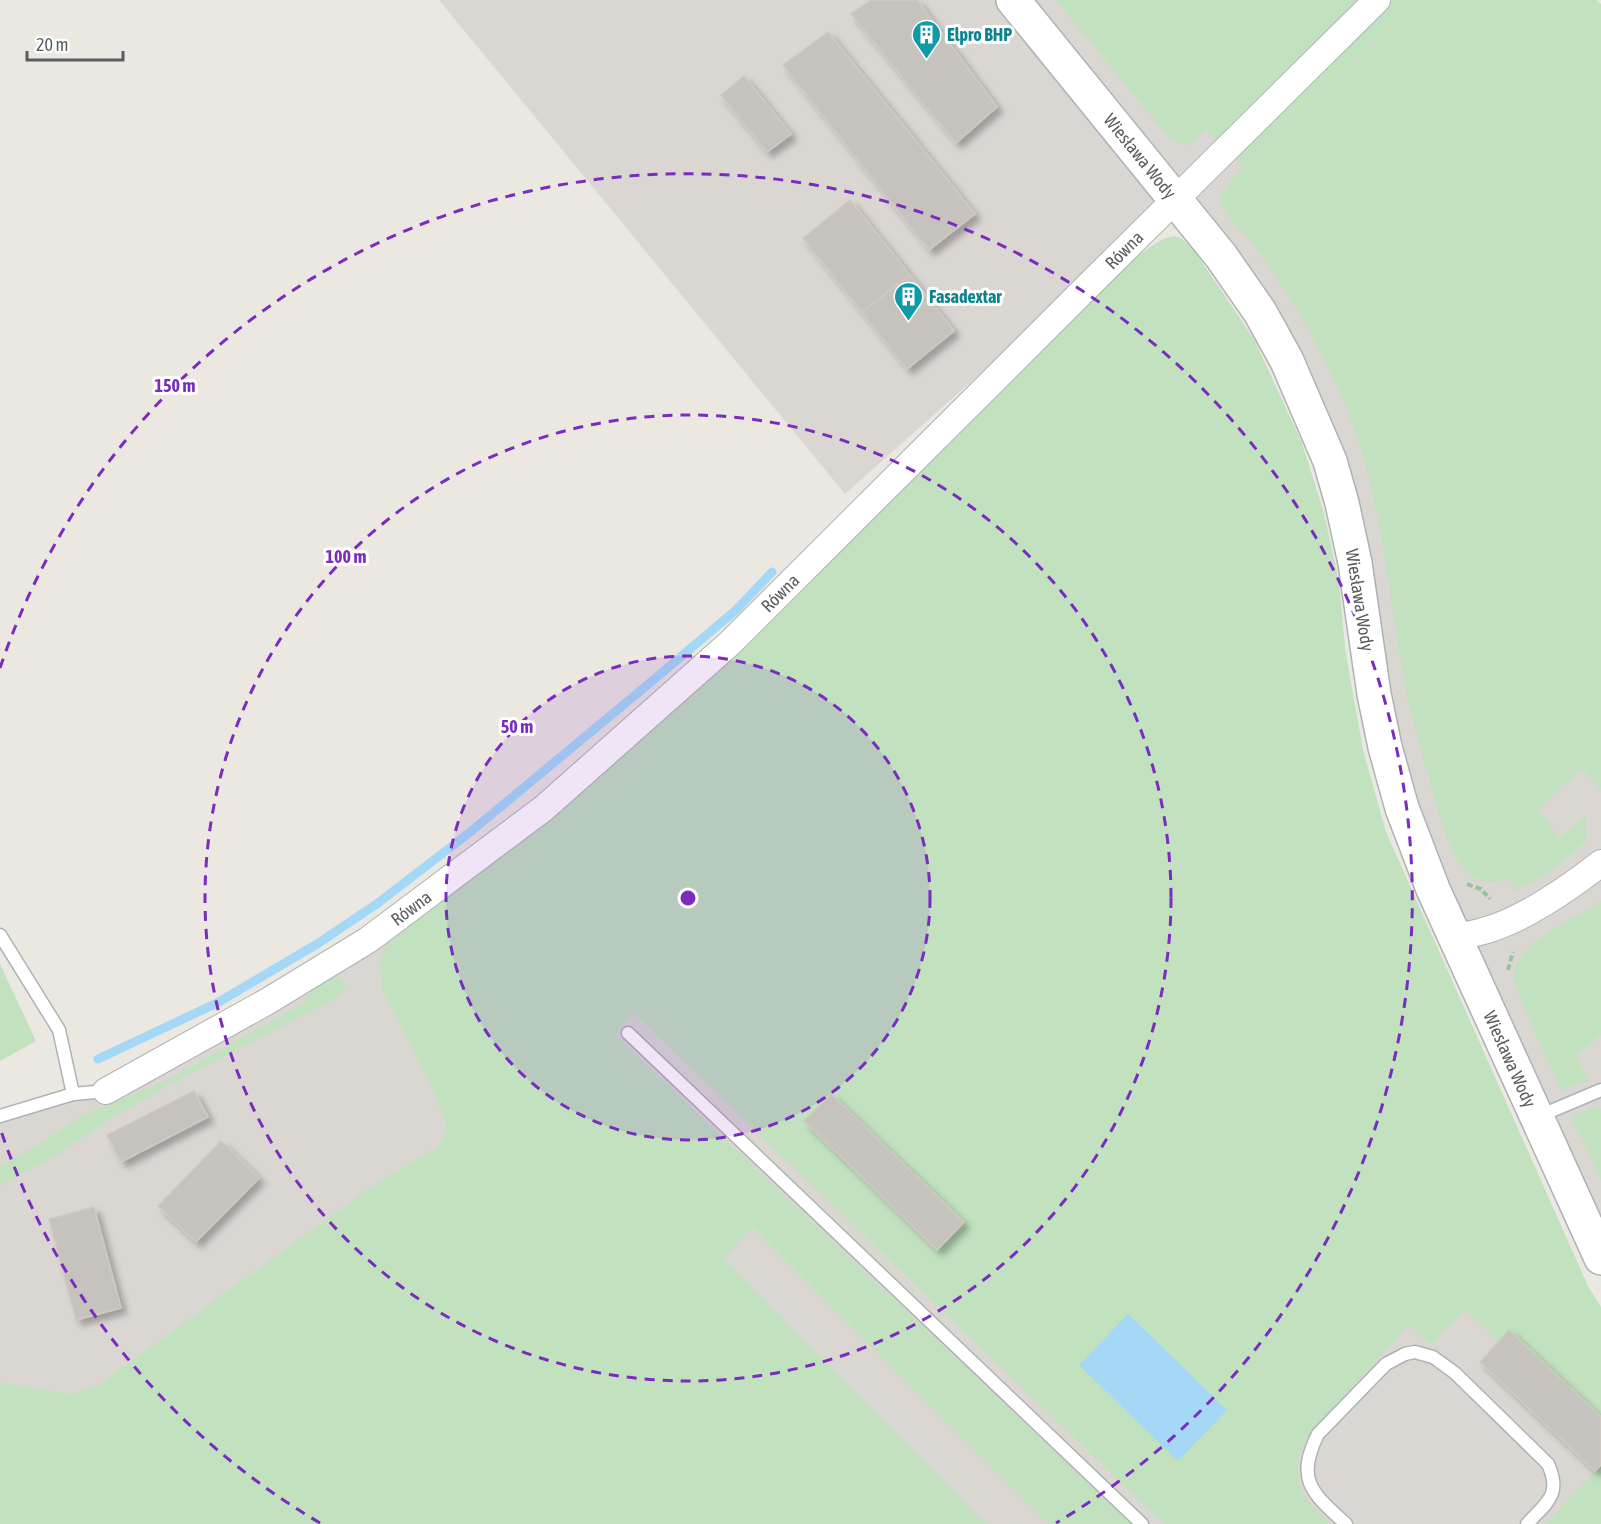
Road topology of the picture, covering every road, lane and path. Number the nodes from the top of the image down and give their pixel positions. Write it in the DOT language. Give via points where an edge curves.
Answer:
graph roads {
  1 [pos="1013,0"];
  2 [pos="1377,0"];
  3 [pos="1175,199"];
  4 [pos="1601,863"];
  5 [pos="0,935"];
  6 [pos="1456,936"];
  7 [pos="628,1033"];
  8 [pos="1601,1090"];
  9 [pos="106,1091"];
  10 [pos="73,1094"];
  11 [pos="0,1116"];
  12 [pos="1536,1118"];
  13 [pos="1601,1258"];
  14 [pos="1142,1524"];
  15 [pos="1346,1524"];
  16 [pos="1527,1524"];
  1 -- 3 [label="street, Wiesława Wody"];
  2 -- 3 [label="street, Równa"];
  3 -- 6 [label="street, Wiesława Wody" via="1260,312 1287,361 1330,462 1355,563 1385,747 1402,808 1433,890"];
  3 -- 9 [label="street, Równa" via="730,644 544,808 368,940"];
  4 -- 6 [label="street" via="1503,924"];
  5 -- 10 [label="lane" via="59,1030"];
  6 -- 12 [label="street, Wiesława Wody"];
  7 -- 14 [label="lane"];
  8 -- 12 [label="lane"];
  9 -- 10 [label="lane"];
  10 -- 11 [label="lane"];
  12 -- 13 [label="street, Wiesława Wody"];
  15 -- 16 [label="lane" via="1311,1487 1307,1461 1312,1445 1386,1364 1415,1352 1433,1357 1455,1373 1548,1464 1555,1485 1552,1494"];
}
